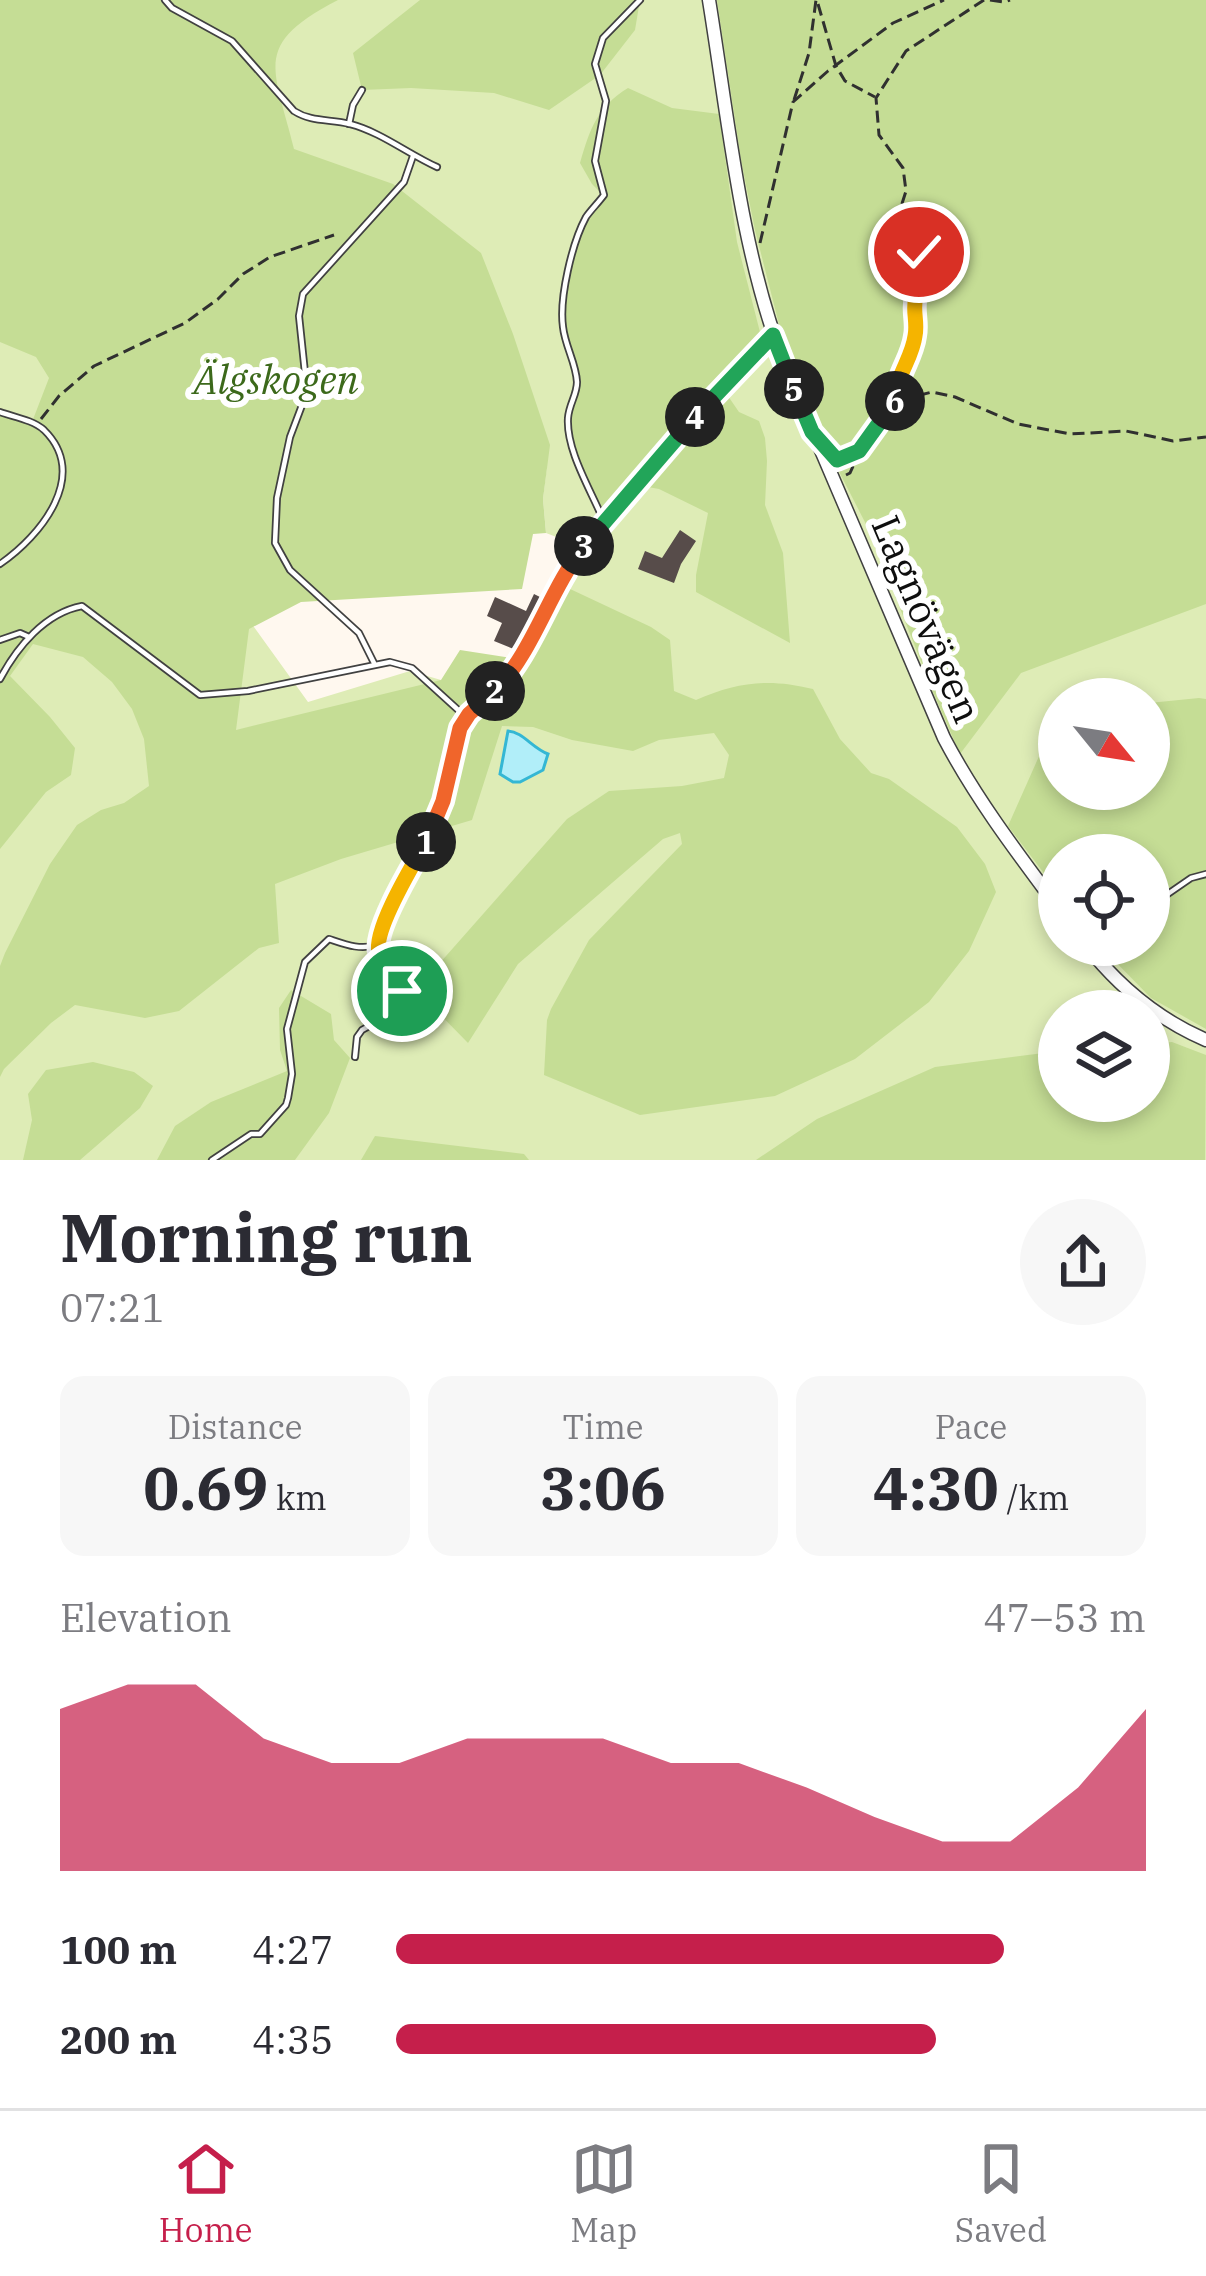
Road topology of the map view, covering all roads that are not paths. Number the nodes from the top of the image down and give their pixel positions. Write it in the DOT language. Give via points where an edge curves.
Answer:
graph roads {
  1 [pos="165,0"];
  2 [pos="640,0"];
  3 [pos="710,0"];
  4 [pos="362,90"];
  5 [pos="350,124"];
  6 [pos="412,156"];
  7 [pos="436,167"];
  8 [pos="773,335"];
  9 [pos="0,412"];
  10 [pos="601,523"];
  11 [pos="0,564"];
  12 [pos="29,638"];
  13 [pos="0,640"];
  14 [pos="374,664"];
  15 [pos="0,680"];
  16 [pos="466,718"];
  17 [pos="1206,874"];
  18 [pos="1038,881"];
  19 [pos="1170,892"];
  20 [pos="378,945"];
  21 [pos="1105,966"];
  22 [pos="1206,1040"];
  23 [pos="355,1057"];
  24 [pos="212,1160"];
  1 -- 5 [label="lane" via="232,41 294,111"];
  2 -- 10 [label="lane" via="603,38 595,64 606,101 595,161 604,196 580,232 562,308 577,377 567,424"];
  3 -- 8 [label="street, Lagnövägen" via="751,256"];
  4 -- 5 [label="lane"];
  5 -- 6 [label="lane"];
  6 -- 7 [label="lane"];
  6 -- 14 [label="lane" via="404,182 303,294 307,392 290,436 274,543 290,570 358,633"];
  8 -- 10 [label="lane"];
  8 -- 18 [label="street, Lagnövägen" via="952,754"];
  9 -- 11 [label="lane" via="36,425 64,466 44,522"];
  10 -- 16 [label="lane" via="511,674"];
  12 -- 13 [label="lane"];
  12 -- 14 [label="lane" via="65,609 82,606 200,695"];
  12 -- 15 [label="lane"];
  14 -- 16 [label="lane" via="412,668"];
  16 -- 20 [label="lane" via="443,801"];
  17 -- 19 [label="lane"];
  20 -- 23 [label="lane" via="386,968 404,982 385,1017 362,1030"];
  20 -- 24 [label="lane" via="329,939 305,962 286,1029 286,1105 260,1134"];
  21 -- 22 [label="street" via="1148,1008"];
}
